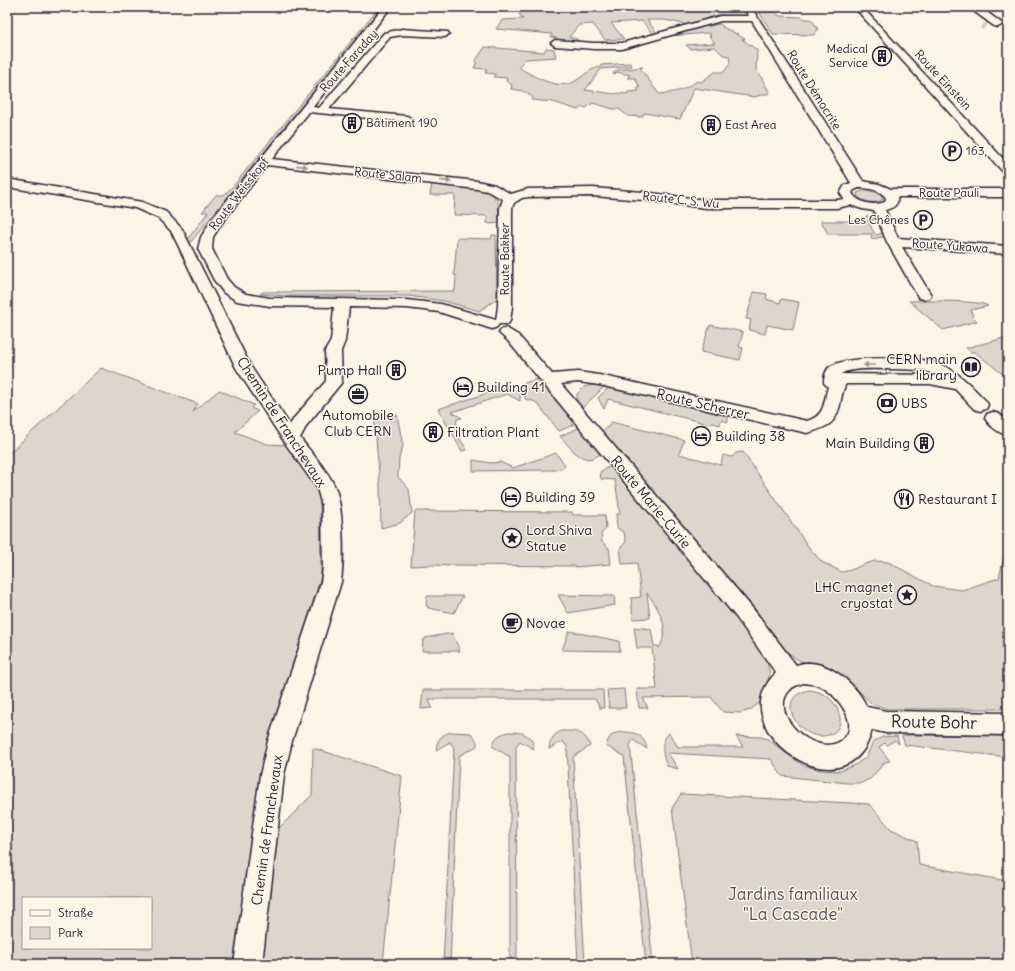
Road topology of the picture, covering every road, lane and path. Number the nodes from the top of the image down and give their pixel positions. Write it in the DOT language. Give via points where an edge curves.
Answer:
graph roads {
  1 [pos="387,7"];
  2 [pos="747,7"];
  3 [pos="858,7"];
  4 [pos="969,7"];
  5 [pos="973,7"];
  6 [pos="756,19"];
  7 [pos="445,34"];
  8 [pos="555,43"];
  9 [pos="305,110"];
  10 [pos="321,111"];
  11 [pos="406,119"];
  12 [pos="264,161"];
  13 [pos="1008,171"];
  14 [pos="7,183"];
  15 [pos="860,185"];
  16 [pos="1008,193"];
  17 [pos="889,194"];
  18 [pos="510,198"];
  19 [pos="852,201"];
  20 [pos="878,207"];
  21 [pos="893,242"];
  22 [pos="1008,250"];
  23 [pos="924,295"];
  24 [pos="342,303"];
  25 [pos="501,322"];
  26 [pos="550,380"];
  27 [pos="980,405"];
  28 [pos="993,418"];
  29 [pos="1008,430"];
  30 [pos="291,439"];
  31 [pos="790,675"];
  32 [pos="860,717"];
  33 [pos="1008,724"];
  34 [pos="248,964"];
  1 -- 9 [label="street, Route Weisskopf"];
  2 -- 6 [label="street, Route Démocrite"];
  3 -- 13 [label="street, Route Einstein"];
  4 -- 5 [label="main road" via="985,25 1004,35 1003,28"];
  6 -- 8 [label="street" via="720,18 622,46"];
  6 -- 15 [label="street, Route Démocrite" via="854,180"];
  7 -- 10 [label="street, Route Faraday" via="402,32 387,35"];
  9 -- 10 [label="street"];
  9 -- 12 [label="street, Route Weisskopf"];
  10 -- 11 [label="street"];
  12 -- 18 [label="street, Route Salam, one-way" via="477,185 491,188"];
  12 -- 24 [label="street, Route Weisskopf" via="208,233 204,246 207,255 226,287 242,298 270,302"];
  14 -- 30 [label="street, Chemin de Franchevaux" via="130,203 155,212 171,223 185,245 244,368"];
  15 -- 17 [label="street, Route Pauli" via="876,187"];
  15 -- 19 [label="street" via="847,190 847,195"];
  16 -- 17 [label="street, Route Pauli"];
  17 -- 20 [label="street" via="893,200 891,204"];
  18 -- 19 [label="street, Route C. S. Wu" via="534,192 593,192 712,204 837,204"];
  18 -- 25 [label="street, Route Bakker" via="506,203"];
  19 -- 20 [label="street" via="864,206"];
  20 -- 21 [label="street"];
  21 -- 22 [label="street, Route Yukawa"];
  21 -- 23 [label="street"];
  24 -- 25 [label="street, Route Weisskopf" via="423,305"];
  24 -- 30 [label="street" via="338,341 333,351 334,382 300,422"];
  25 -- 26 [label="street, Route Marie-Curie"];
  26 -- 27 [label="street, Route Scherrer" via="578,377 594,379 807,427 819,425 826,419 831,412 837,384 849,378 911,372 930,379 958,384"];
  26 -- 31 [label="street, Route Marie-Curie" via="743,611"];
  28 -- 29 [label="street"];
  30 -- 34 [label="street, Chemin de Franchevaux" via="319,475 330,496 333,568 328,593 280,741 272,775"];
  31 -- 32 [label="street" via="818,675 832,681 845,691"];
  31 -- 32 [label="street" via="780,682 771,704 774,717 784,735 806,752 820,756 835,756 848,752 856,743 861,731"];
  32 -- 33 [label="street, Route Bohr" via="886,722"];
}
